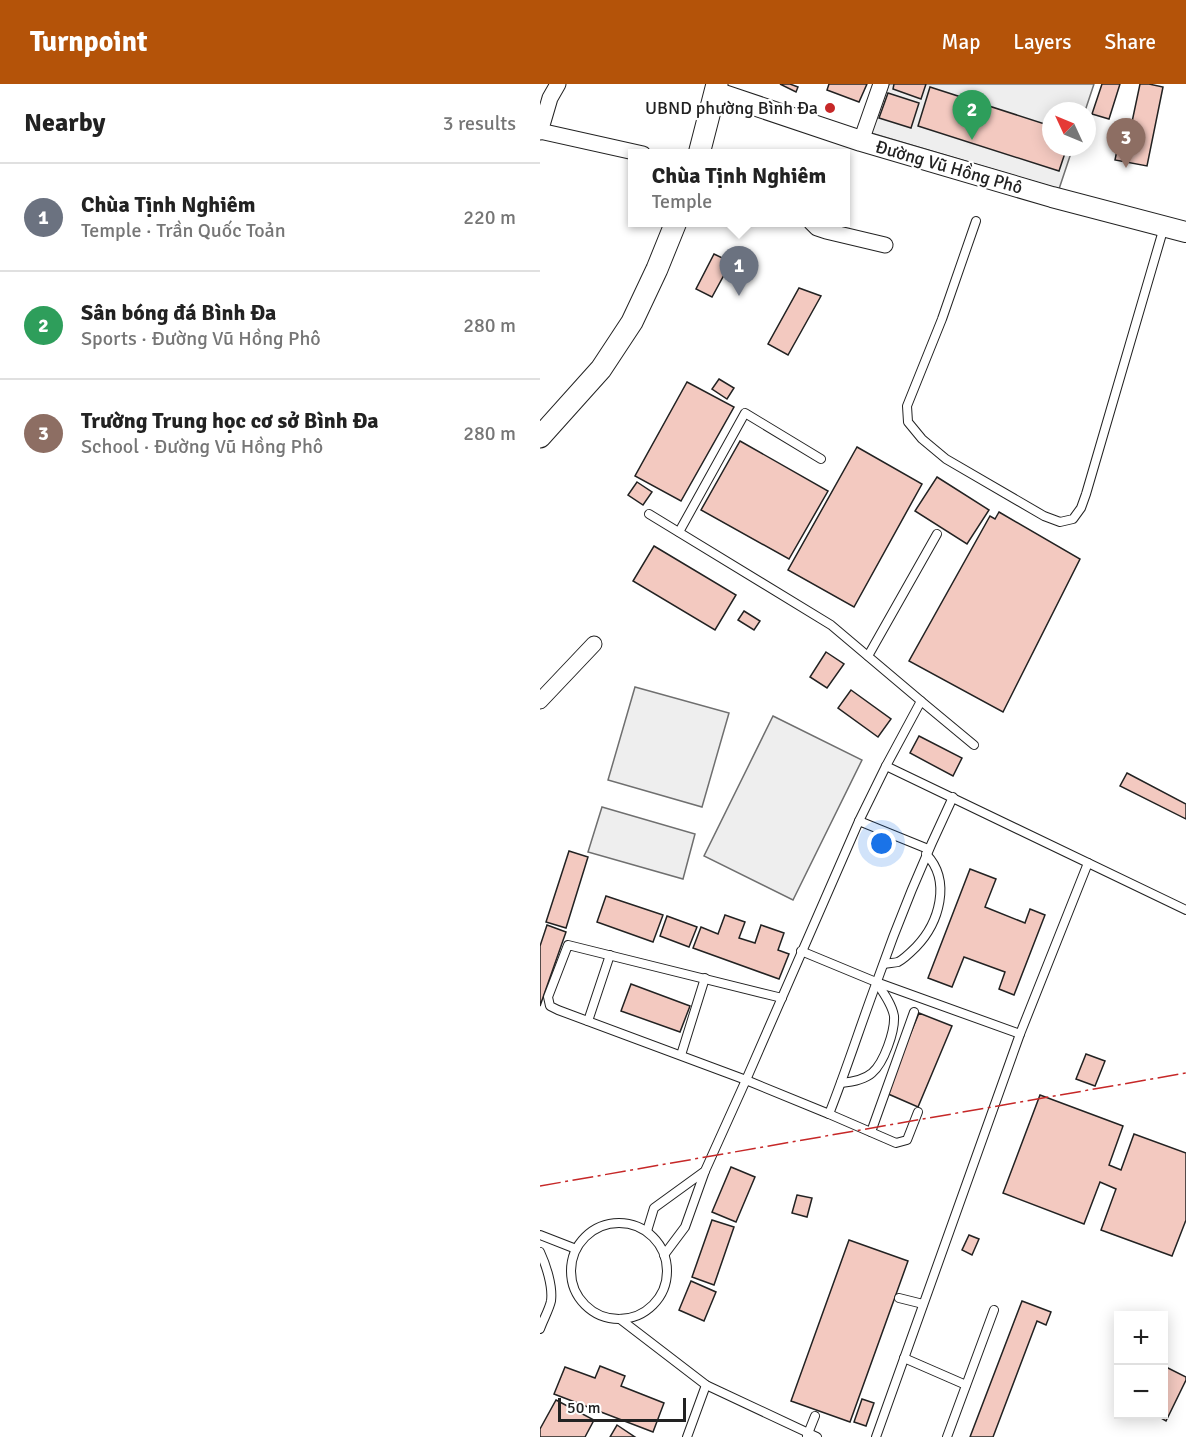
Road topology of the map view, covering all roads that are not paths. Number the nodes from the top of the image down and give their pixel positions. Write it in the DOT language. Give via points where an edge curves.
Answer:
graph roads {
  1 [pos="558,84"];
  2 [pos="882,84"];
  3 [pos="716,88"];
  4 [pos="540,132"];
  5 [pos="861,141"];
  6 [pos="700,149"];
  7 [pos="628,150"];
  8 [pos="976,221"];
  9 [pos="674,227"];
  10 [pos="816,227"];
  11 [pos="1164,227"];
  12 [pos="1186,232"];
  13 [pos="885,245"];
  14 [pos="540,437"];
  15 [pos="821,459"];
  16 [pos="649,514"];
  17 [pos="679,531"];
  18 [pos="937,534"];
  19 [pos="594,644"];
  20 [pos="868,656"];
  21 [pos="540,701"];
  22 [pos="921,701"];
  23 [pos="974,745"];
  24 [pos="886,766"];
  25 [pos="953,798"];
  26 [pos="859,821"];
  27 [pos="927,852"];
  28 [pos="1088,863"];
  29 [pos="1186,910"];
  30 [pos="801,951"];
  31 [pos="610,955"];
  32 [pos="884,964"];
  33 [pos="705,978"];
  34 [pos="876,982"];
  35 [pos="782,998"];
  36 [pos="914,1012"];
  37 [pos="588,1021"];
  38 [pos="1020,1034"];
  39 [pos="681,1055"];
  40 [pos="746,1080"];
  41 [pos="841,1083"];
  42 [pos="918,1112"];
  43 [pos="829,1114"];
  44 [pos="871,1131"];
  45 [pos="705,1171"];
  46 [pos="647,1231"];
  47 [pos="540,1235"];
  48 [pos="576,1249"];
  49 [pos="540,1252"];
  50 [pos="664,1255"];
  51 [pos="899,1298"];
  52 [pos="923,1304"];
  53 [pos="994,1310"];
  54 [pos="620,1319"];
  55 [pos="540,1329"];
  56 [pos="904,1358"];
  57 [pos="966,1384"];
  58 [pos="706,1385"];
  59 [pos="816,1416"];
  60 [pos="807,1435"];
  61 [pos="687,1437"];
  62 [pos="816,1437"];
  63 [pos="876,1437"];
  64 [pos="947,1437"];
  1 -- 4 [label="street"];
  2 -- 5 [label="street"];
  3 -- 5 [label="street, Đường Vũ Hồng Phô"];
  3 -- 6 [label="main road"];
  4 -- 7 [label="street"];
  5 -- 11 [label="street, Đường Vũ Hồng Phô"];
  8 -- 11 [label="lane" via="907,406 908,422 946,459 1060,522 1073,519 1084,501"];
  9 -- 14 [label="main road" via="632,322 601,369"];
  10 -- 13 [label="street"];
  11 -- 12 [label="street, Đường Vũ Hồng Phô"];
  15 -- 17 [label="lane" via="745,413"];
  16 -- 17 [label="lane"];
  17 -- 20 [label="lane" via="831,625"];
  18 -- 20 [label="lane"];
  19 -- 21 [label="street"];
  20 -- 22 [label="lane"];
  22 -- 23 [label="lane"];
  22 -- 24 [label="lane"];
  24 -- 25 [label="lane"];
  24 -- 26 [label="lane"];
  25 -- 27 [label="lane"];
  25 -- 28 [label="lane"];
  26 -- 27 [label="lane"];
  26 -- 30 [label="lane"];
  27 -- 32 [label="lane"];
  27 -- 32 [label="lane" via="940,878 941,901 936,919 911,953 898,962"];
  28 -- 29 [label="lane"];
  28 -- 38 [label="lane"];
  30 -- 34 [label="lane"];
  30 -- 35 [label="lane"];
  31 -- 33 [label="lane"];
  31 -- 37 [label="lane"];
  31 -- 37 [label="lane" via="568,945 548,998 550,1006"];
  32 -- 34 [label="lane"];
  33 -- 35 [label="lane"];
  33 -- 39 [label="lane"];
  34 -- 38 [label="lane"];
  34 -- 41 [label="lane"];
  34 -- 41 [label="lane" via="894,1015 888,1046 873,1072 857,1081"];
  35 -- 40 [label="lane"];
  36 -- 44 [label="lane"];
  37 -- 39 [label="lane"];
  38 -- 52 [label="lane"];
  39 -- 40 [label="lane"];
  40 -- 43 [label="lane"];
  40 -- 45 [label="lane"];
  41 -- 43 [label="lane"];
  42 -- 44 [label="lane" via="907,1140 902,1143"];
  43 -- 44 [label="lane"];
  45 -- 46 [label="lane" via="654,1208"];
  45 -- 50 [label="lane" via="685,1227"];
  46 -- 48 [label="lane" via="632,1224 600,1226 586,1235"];
  46 -- 50 [label="lane"];
  47 -- 48 [label="lane"];
  48 -- 54 [label="lane" via="571,1265 578,1296 589,1309"];
  49 -- 55 [label="lane" via="551,1301"];
  50 -- 54 [label="lane" via="667,1270 658,1298 648,1309"];
  51 -- 52 [label="lane"];
  52 -- 56 [label="lane"];
  53 -- 57 [label="lane"];
  54 -- 58 [label="lane"];
  56 -- 57 [label="lane"];
  56 -- 63 [label="lane"];
  57 -- 64 [label="lane"];
  58 -- 60 [label="lane"];
  58 -- 61 [label="lane"];
  59 -- 60 [label="lane"];
  60 -- 62 [label="lane"];
}
